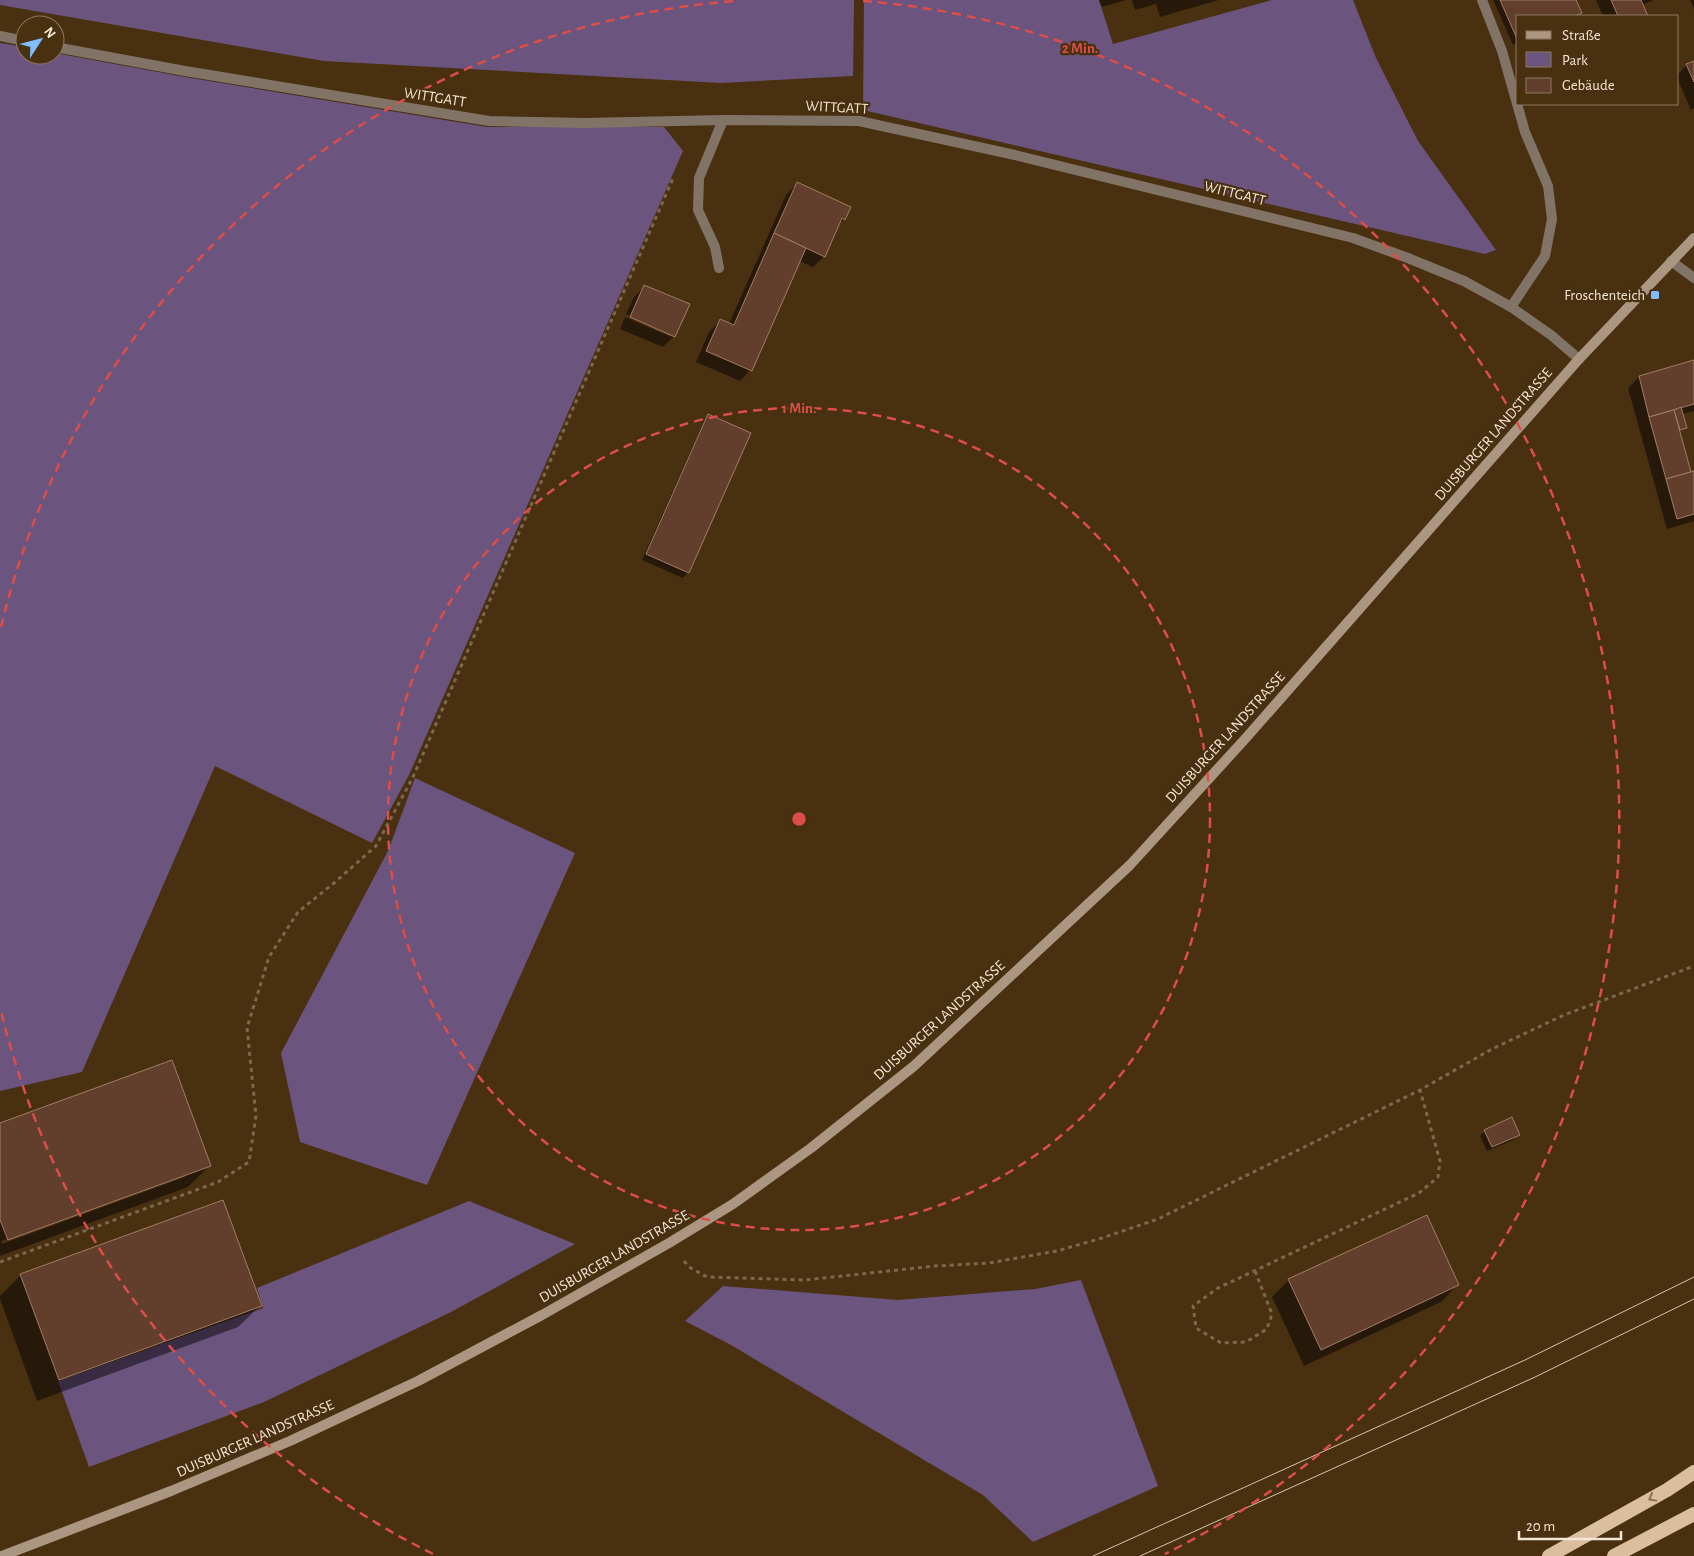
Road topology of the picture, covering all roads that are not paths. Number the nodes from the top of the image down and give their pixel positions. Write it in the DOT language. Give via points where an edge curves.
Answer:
graph roads {
  1 [pos="1482,0"];
  2 [pos="0,36"];
  3 [pos="15,39"];
  4 [pos="65,49"];
  5 [pos="1516,100"];
  6 [pos="1517,105"];
  7 [pos="723,120"];
  8 [pos="1694,238"];
  9 [pos="1671,261"];
  10 [pos="719,268"];
  11 [pos="1694,278"];
  12 [pos="1511,307"];
  13 [pos="1579,359"];
  14 [pos="1694,1472"];
  15 [pos="1694,1514"];
  16 [pos="2,1556"];
  17 [pos="1550,1556"];
  18 [pos="1614,1556"];
  1 -- 5 [label="street" via="1502,51"];
  2 -- 3 [label="street"];
  4 -- 7 [label="street, WITTGATT" via="489,121"];
  6 -- 12 [label="street" via="1548,186 1552,219 1545,256"];
  7 -- 10 [label="street" via="699,178 698,210 715,247"];
  7 -- 12 [label="street, WITTGATT" via="859,120 1015,155 1353,238 1464,281"];
  8 -- 9 [label="main road, DUISBURGER LANDSTRASSE"];
  9 -- 11 [label="street"];
  9 -- 13 [label="main road, DUISBURGER LANDSTRASSE"];
  12 -- 13 [label="street, WITTGATT"];
  13 -- 16 [label="main road, DUISBURGER LANDSTRASSE" via="1130,865 914,1066 811,1148 733,1204 669,1243 418,1381 290,1441"];
  14 -- 17 [label="highway, one-way"];
  15 -- 18 [label="highway"];
}
